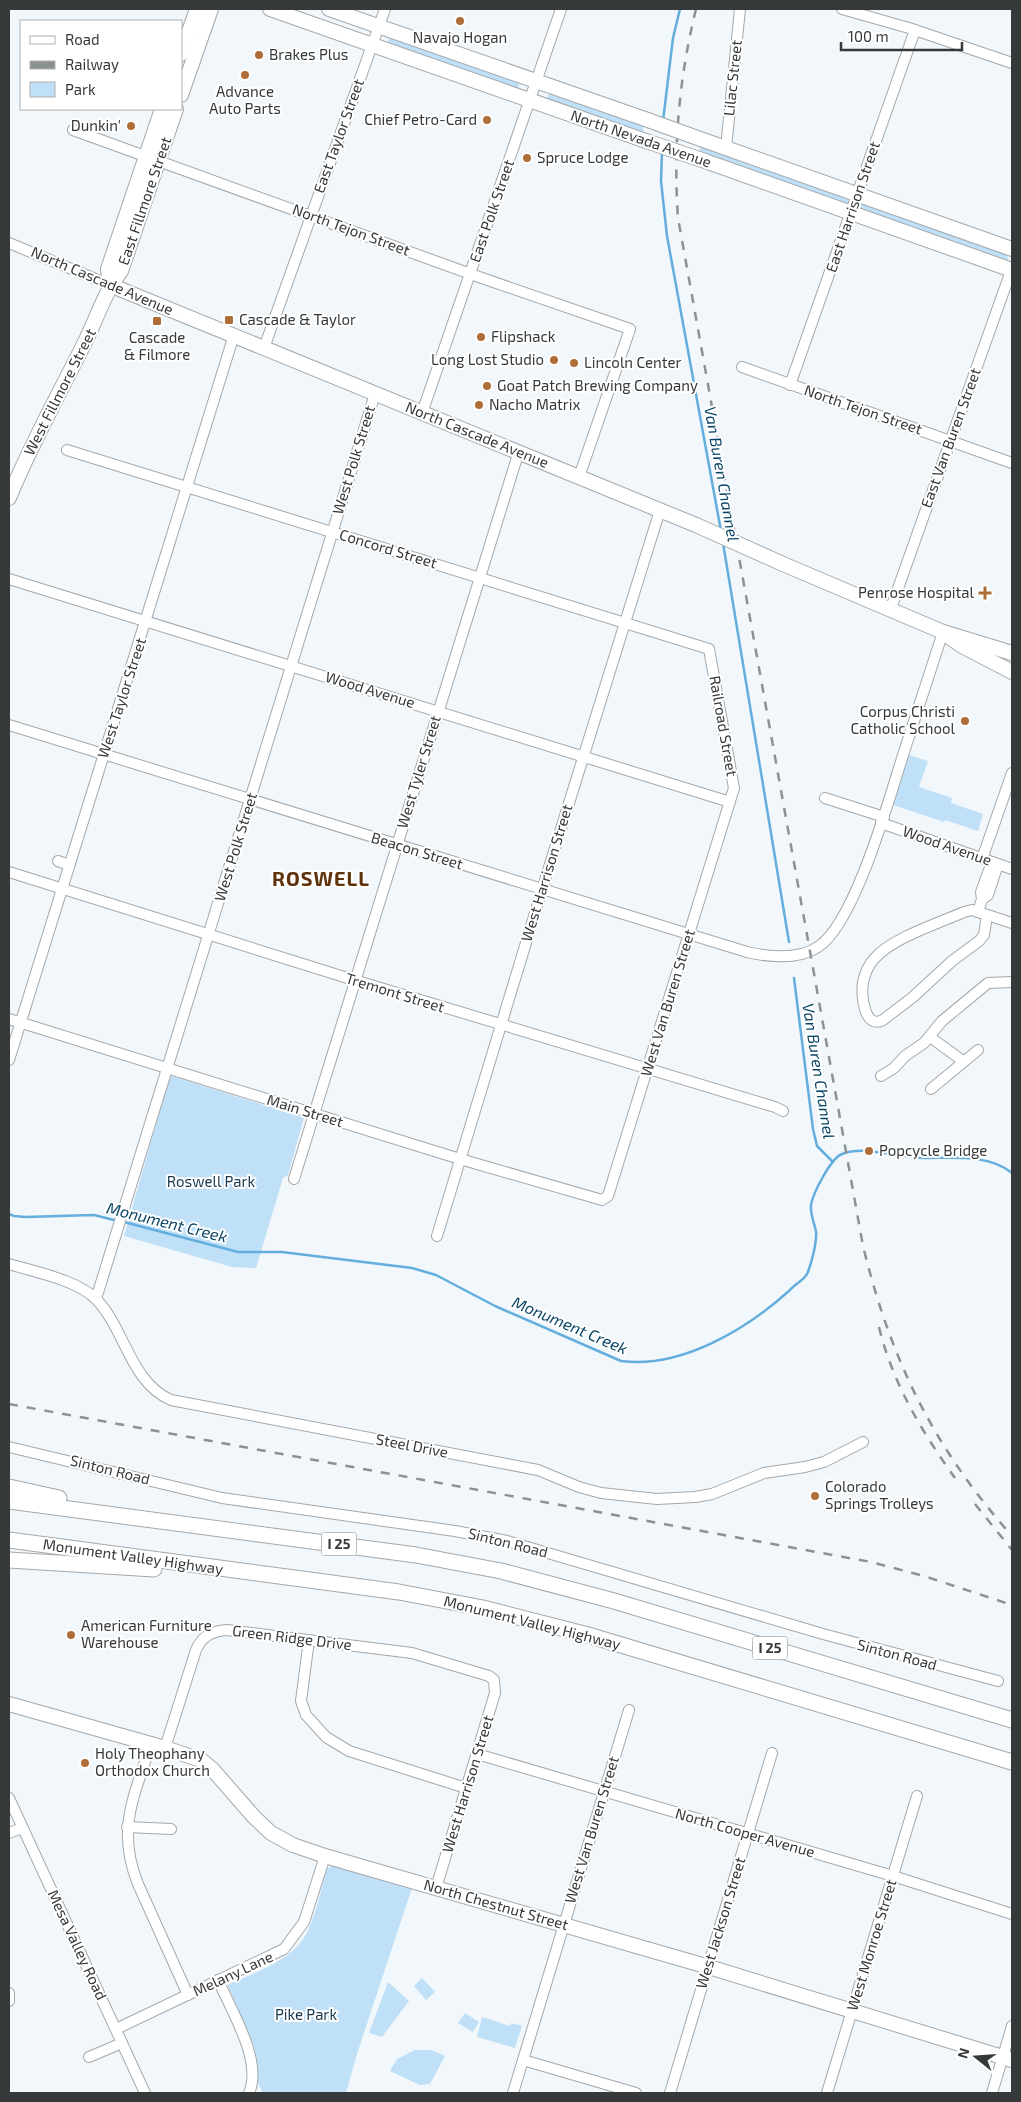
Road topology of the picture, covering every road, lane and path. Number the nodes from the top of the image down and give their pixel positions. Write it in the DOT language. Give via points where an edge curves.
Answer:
graph roads {
  1 [pos="197,9"];
  2 [pos="211,9"];
  3 [pos="270,9"];
  4 [pos="329,9"];
  5 [pos="384,9"];
  6 [pos="561,9"];
  7 [pos="740,9"];
  8 [pos="842,9"];
  9 [pos="379,26"];
  10 [pos="915,30"];
  11 [pos="372,45"];
  12 [pos="182,51"];
  13 [pos="1012,63"];
  14 [pos="537,82"];
  15 [pos="182,92"];
  16 [pos="531,101"];
  17 [pos="162,110"];
  18 [pos="176,110"];
  19 [pos="73,130"];
  20 [pos="726,148"];
  21 [pos="152,159"];
  22 [pos="857,196"];
  23 [pos="851,213"];
  24 [pos="310,215"];
  25 [pos="9,243"];
  26 [pos="1012,249"];
  27 [pos="1012,269"];
  28 [pos="470,274"];
  29 [pos="110,285"];
  30 [pos="234,335"];
  31 [pos="264,348"];
  32 [pos="742,367"];
  33 [pos="790,384"];
  34 [pos="375,394"];
  35 [pos="422,413"];
  36 [pos="950,441"];
  37 [pos="67,450"];
  38 [pos="519,451"];
  39 [pos="1012,463"];
  40 [pos="579,477"];
  41 [pos="187,486"];
  42 [pos="9,498"];
  43 [pos="660,510"];
  44 [pos="332,532"];
  45 [pos="479,578"];
  46 [pos="9,579"];
  47 [pos="891,608"];
  48 [pos="146,622"];
  49 [pos="626,622"];
  50 [pos="943,632"];
  51 [pos="709,649"];
  52 [pos="1012,654"];
  53 [pos="980,656"];
  54 [pos="1012,665"];
  55 [pos="291,666"];
  56 [pos="1012,672"];
  57 [pos="437,711"];
  58 [pos="9,725"];
  59 [pos="104,755"];
  60 [pos="584,757"];
  61 [pos="1012,773"];
  62 [pos="825,798"];
  63 [pos="251,800"];
  64 [pos="730,802"];
  65 [pos="883,820"];
  66 [pos="397,844"];
  67 [pos="58,861"];
  68 [pos="991,862"];
  69 [pos="69,865"];
  70 [pos="1012,869"];
  71 [pos="9,872"];
  72 [pos="62,888"];
  73 [pos="542,890"];
  74 [pos="982,913"];
  75 [pos="1012,923"];
  76 [pos="209,934"];
  77 [pos="690,935"];
  78 [pos="354,980"];
  79 [pos="1012,982"];
  80 [pos="9,1019"];
  81 [pos="20,1023"];
  82 [pos="501,1025"];
  83 [pos="930,1037"];
  84 [pos="978,1050"];
  85 [pos="9,1060"];
  86 [pos="963,1061"];
  87 [pos="167,1068"];
  88 [pos="648,1069"];
  89 [pos="880,1076"];
  90 [pos="931,1089"];
  91 [pos="782,1111"];
  92 [pos="313,1114"];
  93 [pos="460,1159"];
  94 [pos="294,1179"];
  95 [pos="602,1200"];
  96 [pos="437,1236"];
  97 [pos="9,1264"];
  98 [pos="96,1299"];
  99 [pos="862,1442"];
  100 [pos="9,1448"];
  101 [pos="9,1487"];
  102 [pos="9,1500"];
  103 [pos="128,1516"];
  104 [pos="9,1540"];
  105 [pos="9,1560"];
  106 [pos="238,1571"];
  107 [pos="309,1640"];
  108 [pos="494,1680"];
  109 [pos="998,1681"];
  110 [pos="9,1704"];
  111 [pos="628,1710"];
  112 [pos="1012,1719"];
  113 [pos="932,1738"];
  114 [pos="150,1744"];
  115 [pos="165,1748"];
  116 [pos="772,1753"];
  117 [pos="477,1754"];
  118 [pos="1012,1762"];
  119 [pos="1012,1772"];
  120 [pos="466,1788"];
  121 [pos="604,1792"];
  122 [pos="917,1796"];
  123 [pos="9,1798"];
  124 [pos="127,1827"];
  125 [pos="22,1828"];
  126 [pos="171,1829"];
  127 [pos="9,1833"];
  128 [pos="748,1834"];
  129 [pos="325,1856"];
  130 [pos="893,1876"];
  131 [pos="436,1888"];
  132 [pos="1012,1914"];
  133 [pos="563,1924"];
  134 [pos="709,1967"];
  135 [pos="218,1980"];
  136 [pos="9,1993"];
  137 [pos="188,1995"];
  138 [pos="9,2001"];
  139 [pos="852,2011"];
  140 [pos="1012,2026"];
  141 [pos="116,2029"];
  142 [pos="122,2043"];
  143 [pos="89,2057"];
  144 [pos="1008,2059"];
  145 [pos="523,2060"];
  146 [pos="145,2093"];
  147 [pos="249,2093"];
  148 [pos="513,2093"];
  149 [pos="636,2093"];
  150 [pos="670,2093"];
  151 [pos="827,2093"];
  152 [pos="992,2093"];
  1 -- 12 [label="main road"];
  2 -- 15 [label="main road"];
  3 -- 11 [label="main road, North Nevada Avenue"];
  4 -- 9 [label="main road, North Nevada Avenue"];
  5 -- 9 [label="street, East Taylor Street"];
  6 -- 14 [label="street, East Polk Street"];
  7 -- 20 [label="street, Lilac Street"];
  8 -- 10 [label="street"];
  9 -- 11 [label="street, East Taylor Street"];
  9 -- 14 [label="main road, North Nevada Avenue"];
  10 -- 13 [label="street"];
  10 -- 22 [label="street, East Harrison Street"];
  11 -- 16 [label="main road, North Nevada Avenue"];
  11 -- 24 [label="street, East Taylor Street"];
  14 -- 16 [label="street, East Polk Street"];
  14 -- 20 [label="main road, North Nevada Avenue, bridge"];
  16 -- 23 [label="main road, North Nevada Avenue, bridge"];
  16 -- 28 [label="street, East Polk Street"];
  17 -- 21 [label="main road, East Fillmore Street"];
  18 -- 21 [label="main road, East Fillmore Street"];
  19 -- 21 [label="street, North Tejon Street"];
  20 -- 22 [label="main road, North Nevada Avenue"];
  21 -- 24 [label="street, North Tejon Street"];
  21 -- 29 [label="main road, East Fillmore Street" via="121,271"];
  22 -- 23 [label="street, East Harrison Street"];
  22 -- 26 [label="main road, North Nevada Avenue"];
  23 -- 27 [label="main road, North Nevada Avenue"];
  23 -- 33 [label="street, East Harrison Street"];
  24 -- 28 [label="street, North Tejon Street"];
  24 -- 31 [label="street, East Taylor Street"];
  25 -- 29 [label="street, North Cascade Avenue"];
  27 -- 36 [label="street, East Van Buren Street"];
  28 -- 35 [label="street, East Polk Street"];
  28 -- 40 [label="street, North Tejon Street" via="630,329"];
  29 -- 30 [label="main road, North Cascade Avenue"];
  29 -- 42 [label="main road, West Fillmore Street" via="92,329"];
  30 -- 31 [label="main road, North Cascade Avenue"];
  30 -- 41 [label="street, West Taylor Street"];
  31 -- 34 [label="main road, North Cascade Avenue"];
  32 -- 33 [label="street, North Tejon Street"];
  33 -- 36 [label="street, North Tejon Street"];
  34 -- 35 [label="main road, North Cascade Avenue"];
  34 -- 44 [label="street, West Polk Street"];
  35 -- 38 [label="main road, North Cascade Avenue"];
  36 -- 39 [label="street, North Tejon Street"];
  36 -- 47 [label="street, East Van Buren Street"];
  37 -- 41 [label="street, Concord Street"];
  38 -- 40 [label="main road, North Cascade Avenue"];
  38 -- 45 [label="street, West Tyler Street"];
  40 -- 43 [label="main road, North Cascade Avenue"];
  41 -- 44 [label="street, Concord Street"];
  41 -- 48 [label="street, West Taylor Street"];
  43 -- 47 [label="main road, North Cascade Avenue, bridge"];
  43 -- 49 [label="street, West Harrison Street"];
  44 -- 45 [label="street, Concord Street"];
  44 -- 55 [label="street, West Polk Street"];
  45 -- 49 [label="street, Concord Street"];
  45 -- 57 [label="street, West Tyler Street"];
  46 -- 48 [label="street, Wood Avenue"];
  47 -- 50 [label="main road, North Cascade Avenue"];
  48 -- 55 [label="street, Wood Avenue"];
  48 -- 59 [label="street, West Taylor Street"];
  49 -- 51 [label="street, Concord Street"];
  49 -- 60 [label="street, West Harrison Street"];
  50 -- 52 [label="main road, North Cascade Avenue"];
  50 -- 53 [label="main road, North Cascade Avenue"];
  50 -- 65 [label="street"];
  51 -- 64 [label="street, Railroad Street" via="734,788"];
  53 -- 54 [label="main road"];
  53 -- 56 [label="main road, North Cascade Avenue"];
  55 -- 57 [label="street, Wood Avenue"];
  55 -- 63 [label="street, West Polk Street"];
  57 -- 60 [label="street, Wood Avenue"];
  57 -- 66 [label="street, West Tyler Street"];
  58 -- 59 [label="street, Beacon Street"];
  59 -- 63 [label="street, Beacon Street"];
  59 -- 69 [label="street, West Taylor Street"];
  60 -- 64 [label="street, Wood Avenue"];
  60 -- 73 [label="street, West Harrison Street"];
  61 -- 68 [label="street"];
  62 -- 65 [label="street, Wood Avenue"];
  63 -- 66 [label="street, Beacon Street"];
  63 -- 76 [label="street, West Polk Street"];
  64 -- 77 [label="street, West Van Buren Street"];
  65 -- 68 [label="street, Wood Avenue"];
  65 -- 77 [label="street, Beacon Street" via="856,891 825,942 817,948 801,954 771,956"];
  66 -- 73 [label="street, Beacon Street"];
  66 -- 78 [label="street, West Tyler Street"];
  67 -- 69 [label="street"];
  68 -- 70 [label="street, Wood Avenue"];
  68 -- 74 [label="street" via="988,896 982,899"];
  69 -- 72 [label="street, West Taylor Street"];
  71 -- 72 [label="street, Tremont Street"];
  72 -- 76 [label="street, Tremont Street"];
  72 -- 81 [label="street, West Taylor Street"];
  73 -- 77 [label="street, Beacon Street"];
  73 -- 82 [label="street, West Harrison Street"];
  74 -- 74 [label="street" via="964,912 890,945 875,958 862,989 870,1019 874,1023 883,1020 973,947 984,935"];
  74 -- 75 [label="street"];
  76 -- 78 [label="street, Tremont Street"];
  76 -- 87 [label="street, West Polk Street"];
  77 -- 88 [label="street, West Van Buren Street"];
  78 -- 82 [label="street, Tremont Street"];
  78 -- 92 [label="street, West Tyler Street"];
  79 -- 83 [label="street" via="988,983 942,1021"];
  80 -- 81 [label="street, Main Street"];
  81 -- 85 [label="street, West Taylor Street"];
  81 -- 87 [label="street, Main Street"];
  82 -- 88 [label="street, Tremont Street"];
  82 -- 93 [label="street, West Harrison Street"];
  83 -- 86 [label="street"];
  83 -- 89 [label="street"];
  84 -- 86 [label="street"];
  86 -- 90 [label="street"];
  87 -- 92 [label="street, Main Street"];
  87 -- 98 [label="street, West Polk Street"];
  88 -- 91 [label="street, Tremont Street"];
  88 -- 95 [label="street, West Van Buren Street" via="608,1196"];
  92 -- 93 [label="street, Main Street"];
  92 -- 94 [label="street, West Tyler Street"];
  93 -- 95 [label="street, Main Street"];
  93 -- 96 [label="street, West Harrison Street"];
  97 -- 98 [label="street, Steel Drive" via="64,1281"];
  98 -- 99 [label="street, Steel Drive" via="116,1327 145,1381 171,1400 538,1470 601,1493 657,1499 712,1494 764,1473 824,1462"];
  100 -- 109 [label="street, Sinton Road" via="231,1499 508,1541 823,1634"];
  101 -- 103 [label="highway"];
  102 -- 103 [label="highway, I 25"];
  103 -- 112 [label="highway, I 25" via="416,1555 514,1574"];
  104 -- 106 [label="highway, Monument Valley Highway"];
  105 -- 106 [label="highway"];
  106 -- 113 [label="highway, Monument Valley Highway" via="399,1592 500,1612"];
  107 -- 108 [label="street, Green Ridge Drive" via="412,1653"];
  107 -- 115 [label="street, Green Ridge Drive" via="227,1630 207,1635 196,1650"];
  107 -- 120 [label="street" via="301,1700 306,1715 326,1737 349,1751"];
  108 -- 117 [label="street, West Harrison Street" via="495,1693"];
  110 -- 114 [label="main road, North Chestnut Street"];
  111 -- 121 [label="street, West Van Buren Street"];
  113 -- 118 [label="highway, Monument Valley Highway"];
  113 -- 119 [label="highway"];
  114 -- 115 [label="main road, North Chestnut Street"];
  114 -- 124 [label="street"];
  115 -- 129 [label="main road, North Chestnut Street" via="207,1764 271,1833"];
  116 -- 128 [label="street, West Jackson Street"];
  117 -- 120 [label="street, West Harrison Street"];
  117 -- 121 [label="street, North Cooper Avenue"];
  120 -- 131 [label="street, West Harrison Street"];
  121 -- 128 [label="street, North Cooper Avenue"];
  121 -- 133 [label="street, West Van Buren Street"];
  122 -- 130 [label="street, West Monroe Street"];
  123 -- 125 [label="street, Mesa Valley Road"];
  124 -- 126 [label="street"];
  124 -- 137 [label="street" via="133,1871"];
  125 -- 127 [label="street"];
  125 -- 141 [label="street, Mesa Valley Road"];
  128 -- 130 [label="street, North Cooper Avenue"];
  128 -- 134 [label="street, West Jackson Street"];
  129 -- 131 [label="main road, North Chestnut Street"];
  129 -- 135 [label="street, Melany Lane" via="304,1922 289,1943 279,1953"];
  130 -- 132 [label="street, North Cooper Avenue"];
  130 -- 139 [label="street, West Monroe Street"];
  131 -- 133 [label="main road, North Chestnut Street"];
  133 -- 134 [label="main road, North Chestnut Street"];
  133 -- 145 [label="street, West Van Buren Street"];
  134 -- 139 [label="main road, North Chestnut Street"];
  134 -- 150 [label="street, West Jackson Street"];
  135 -- 137 [label="street, Melany Lane"];
  135 -- 147 [label="street" via="250,2052 253,2074"];
  136 -- 138 [label="street"];
  137 -- 141 [label="street, Melany Lane"];
  139 -- 144 [label="main road, North Chestnut Street"];
  139 -- 151 [label="street, West Monroe Street"];
  140 -- 144 [label="street"];
  141 -- 142 [label="street, Mesa Valley Road"];
  142 -- 143 [label="street"];
  142 -- 146 [label="street, Mesa Valley Road"];
  144 -- 152 [label="street"];
  145 -- 148 [label="street, West Van Buren Street"];
  145 -- 149 [label="street"];
}
